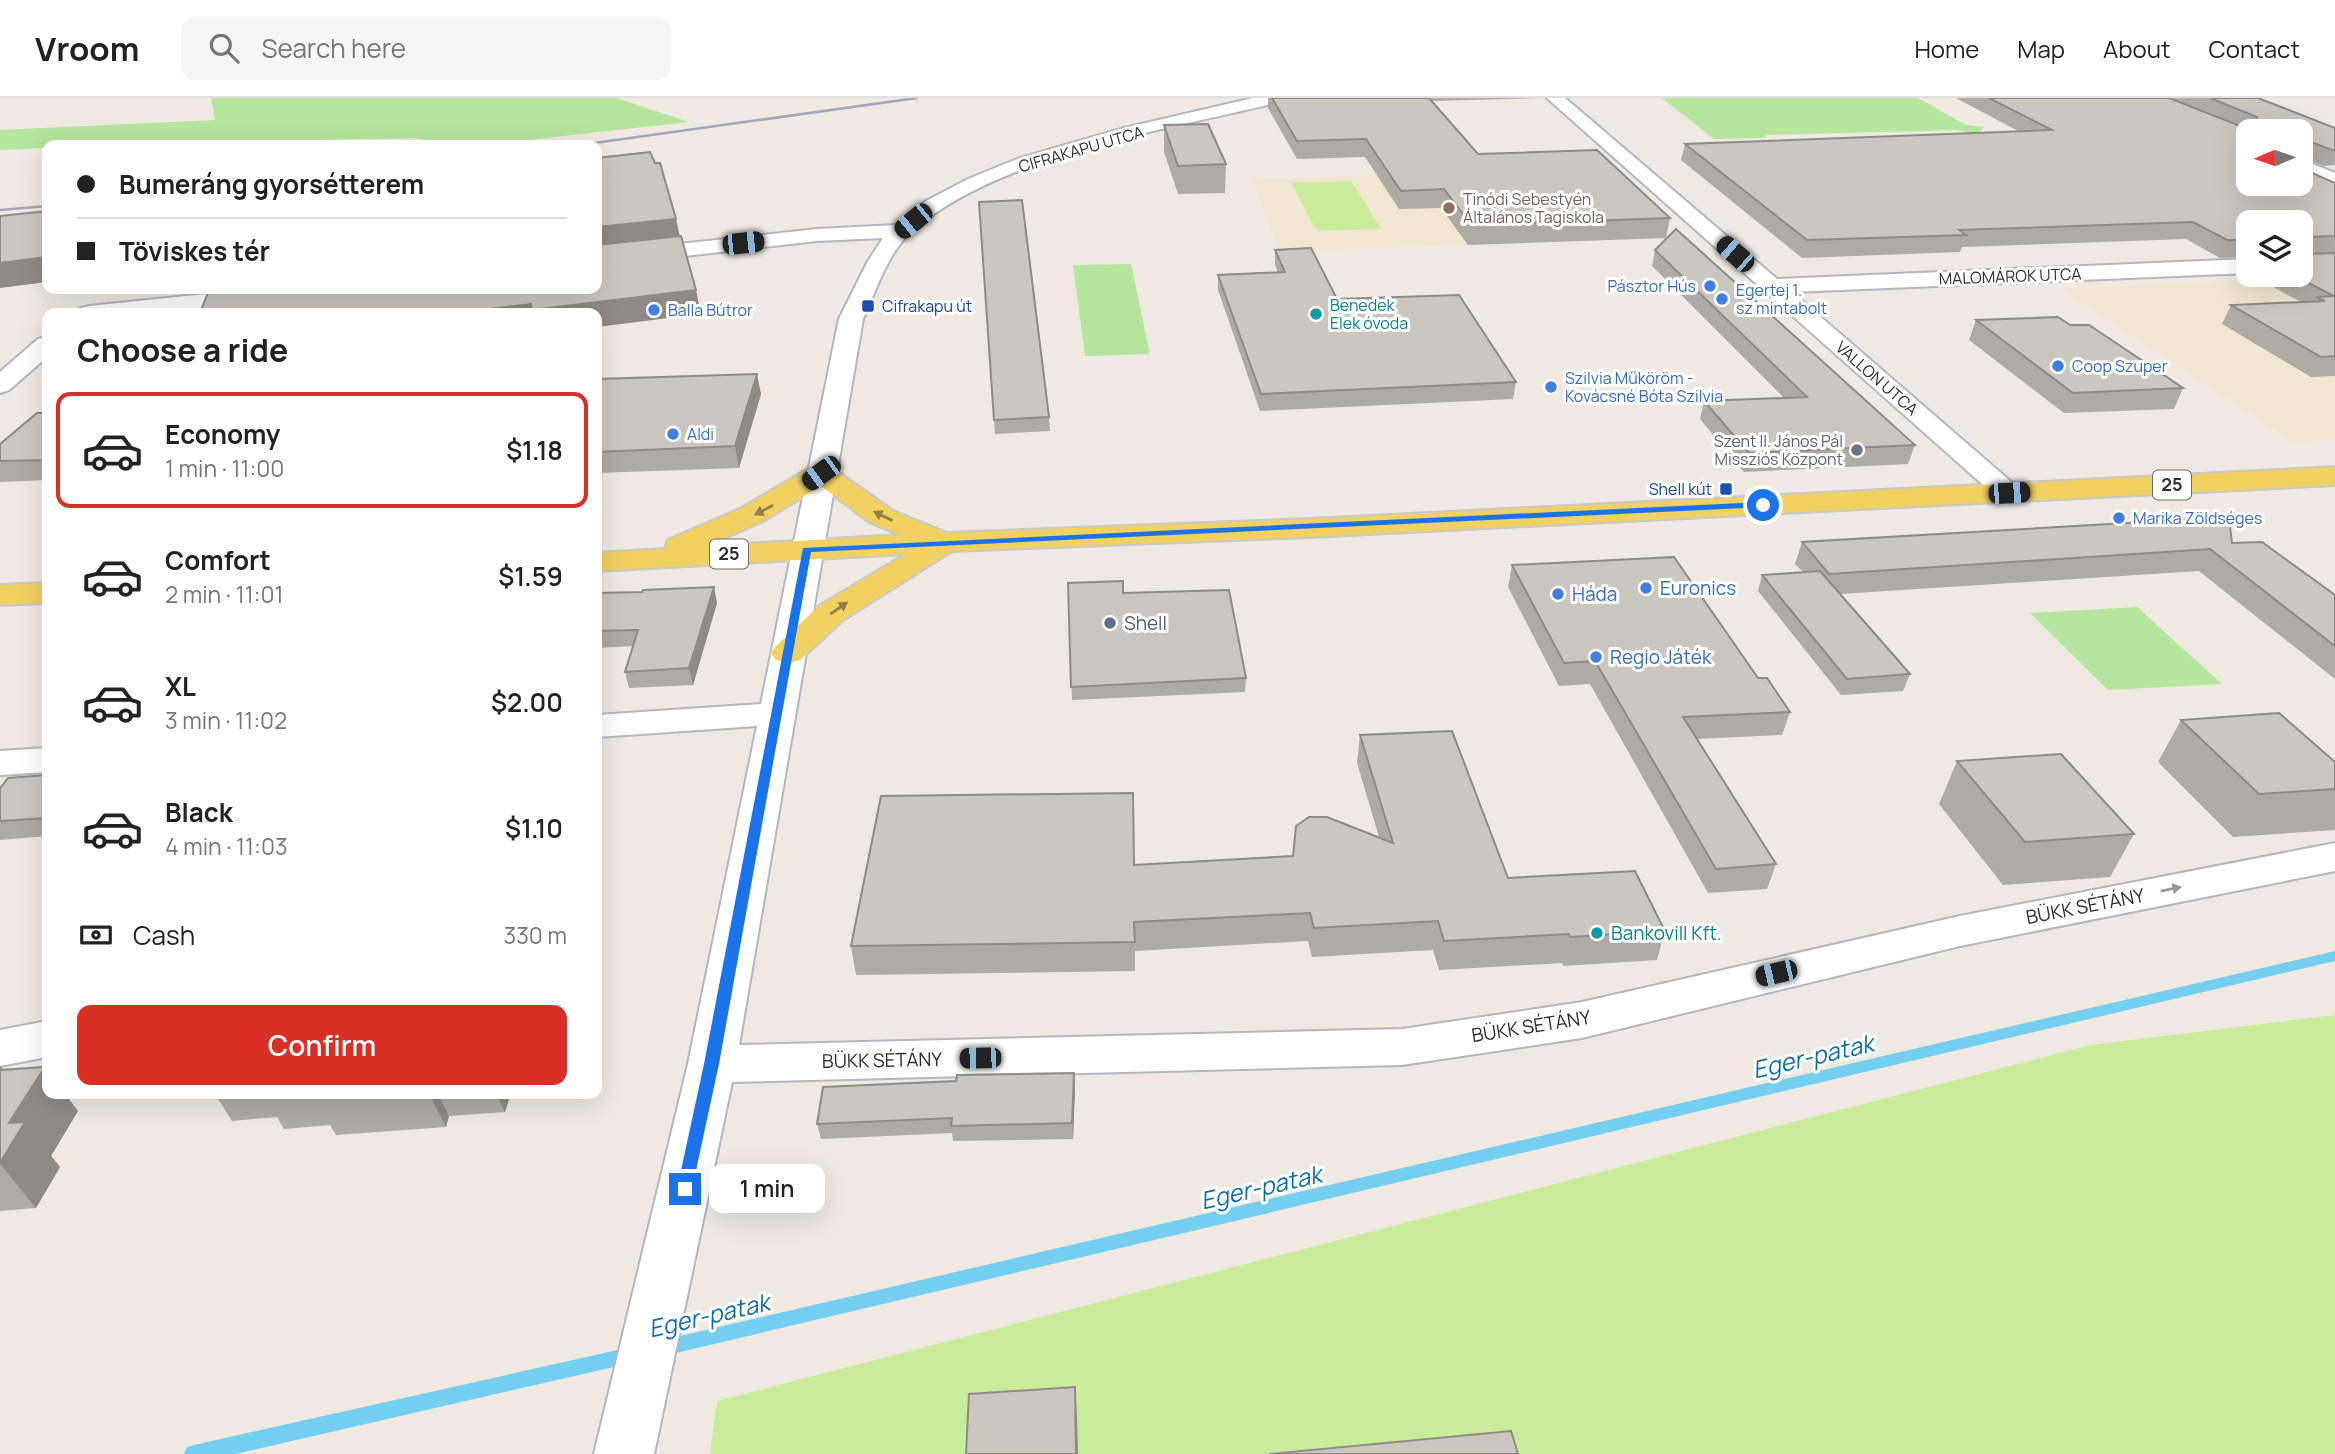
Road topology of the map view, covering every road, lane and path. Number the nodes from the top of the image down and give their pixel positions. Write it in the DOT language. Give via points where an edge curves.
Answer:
graph roads {
  1 [pos="1274,98"];
  2 [pos="1555,98"];
  3 [pos="2314,171"];
  4 [pos="2335,180"];
  5 [pos="901,231"];
  6 [pos="602,258"];
  7 [pos="2236,267"];
  8 [pos="1771,286"];
  9 [pos="270,294"];
  10 [pos="136,308"];
  11 [pos="42,348"];
  12 [pos="0,385"];
  13 [pos="821,473"];
  14 [pos="2335,476"];
  15 [pos="2009,493"];
  16 [pos="946,542"];
  17 [pos="807,550"];
  18 [pos="652,559"];
  19 [pos="602,562"];
  20 [pos="42,593"];
  21 [pos="0,595"];
  22 [pos="788,653"];
  23 [pos="775,714"];
  24 [pos="602,730"];
  25 [pos="42,760"];
  26 [pos="0,763"];
  27 [pos="2335,857"];
  28 [pos="42,1040"];
  29 [pos="0,1048"];
  30 [pos="712,1064"];
  31 [pos="626,1440"];
  1 -- 5 [label="street, CIFRAKAPU UTCA" via="1028,163 963,190 924,211"];
  2 -- 8 [label="street, VALLON UTCA"];
  3 -- 4 [label="street"];
  5 -- 6 [label="street" via="817,235"];
  5 -- 13 [label="street, CIFRAKAPU UTCA" via="882,254 850,319"];
  7 -- 8 [label="street, MALOMÁROK UTCA"];
  8 -- 15 [label="street, VALLON UTCA"];
  9 -- 10 [label="street"];
  11 -- 12 [label="street"];
  16 -- 13 [label="main road, one-way" via="882,517"];
  13 -- 17 [label="street, CIFRAKAPU UTCA"];
  13 -- 18 [label="main road, one-way" via="760,512"];
  14 -- 15 [label="main road, 25"];
  15 -- 16 [label="main road, 25"];
  16 -- 17 [label="main road, 25"];
  22 -- 16 [label="main road, one-way" via="831,613"];
  17 -- 18 [label="main road, 25"];
  17 -- 22 [label="street, CIFRAKAPU UTCA"];
  18 -- 19 [label="main road, 25"];
  20 -- 21 [label="main road"];
  22 -- 23 [label="street, CIFRAKAPU UTCA"];
  23 -- 24 [label="street"];
  23 -- 30 [label="street, CIFRAKAPU UTCA"];
  25 -- 26 [label="street"];
  30 -- 27 [label="street, BÜKK SÉTÁNY, one-way" via="1402,1047 1581,1020 1960,930"];
  28 -- 29 [label="street"];
  30 -- 31 [label="street, CIFRAKAPU UTCA"];
}
